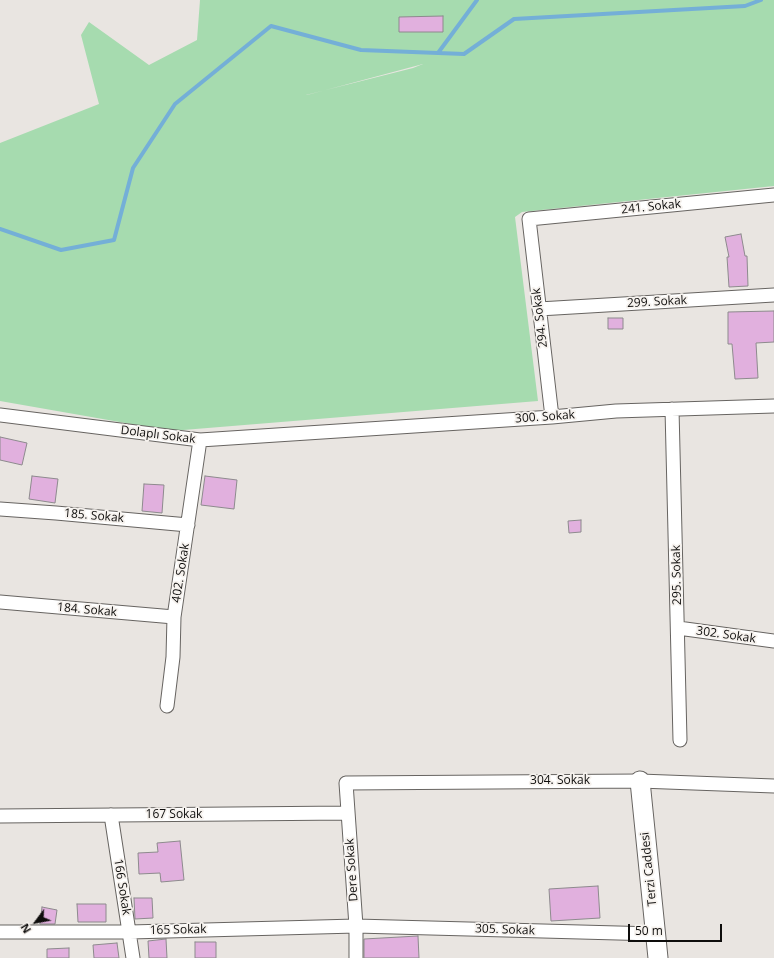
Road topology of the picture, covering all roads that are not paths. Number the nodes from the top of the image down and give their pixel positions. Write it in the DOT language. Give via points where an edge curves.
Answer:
graph roads {
  1 [pos="774,194"];
  2 [pos="529,219"];
  3 [pos="774,295"];
  4 [pos="539,309"];
  5 [pos="774,406"];
  6 [pos="672,409"];
  7 [pos="0,415"];
  8 [pos="552,417"];
  9 [pos="316,433"];
  10 [pos="200,440"];
  11 [pos="0,510"];
  12 [pos="188,525"];
  13 [pos="0,602"];
  14 [pos="174,617"];
  15 [pos="678,628"];
  16 [pos="774,641"];
  17 [pos="167,706"];
  18 [pos="680,740"];
  19 [pos="640,781"];
  20 [pos="346,782"];
  21 [pos="774,786"];
  22 [pos="348,813"];
  23 [pos="111,815"];
  24 [pos="0,816"];
  25 [pos="356,926"];
  26 [pos="0,932"];
  27 [pos="130,932"];
  28 [pos="655,934"];
  29 [pos="133,958"];
  30 [pos="356,958"];
  31 [pos="658,958"];
  1 -- 2 [label="street, 241. Sokak"];
  2 -- 4 [label="street, 294. Sokak"];
  3 -- 4 [label="street, 299. Sokak"];
  4 -- 8 [label="street, 294. Sokak"];
  5 -- 6 [label="street, 300. Sokak"];
  6 -- 8 [label="street, 300. Sokak"];
  6 -- 15 [label="street, 295. Sokak"];
  7 -- 10 [label="street, Dolaplı Sokak"];
  8 -- 9 [label="street, 300. Sokak"];
  9 -- 10 [label="street, Dolaplı Sokak"];
  10 -- 12 [label="street, 402. Sokak"];
  11 -- 12 [label="street, 185. Sokak"];
  12 -- 14 [label="street, 402. Sokak"];
  13 -- 14 [label="street, 184. Sokak"];
  14 -- 17 [label="street, 402. Sokak" via="173,657"];
  15 -- 16 [label="street, 302. Sokak"];
  15 -- 18 [label="street, 295. Sokak"];
  19 -- 20 [label="street, 304. Sokak"];
  19 -- 21 [label="street, 304. Sokak"];
  19 -- 28 [label="street, Terzi Caddesi"];
  20 -- 22 [label="street, Dere Sokak"];
  22 -- 23 [label="street, 167 Sokak"];
  22 -- 25 [label="street, Dere Sokak"];
  23 -- 24 [label="street, 167 Sokak"];
  23 -- 27 [label="street, 166 Sokak"];
  25 -- 27 [label="street, 165 Sokak"];
  25 -- 28 [label="street, 305. Sokak"];
  25 -- 30 [label="street, Dere Sokak"];
  26 -- 27 [label="street, 165 Sokak"];
  27 -- 29 [label="street, 166 Sokak"];
  28 -- 31 [label="street, Terzi Caddesi"];
}
